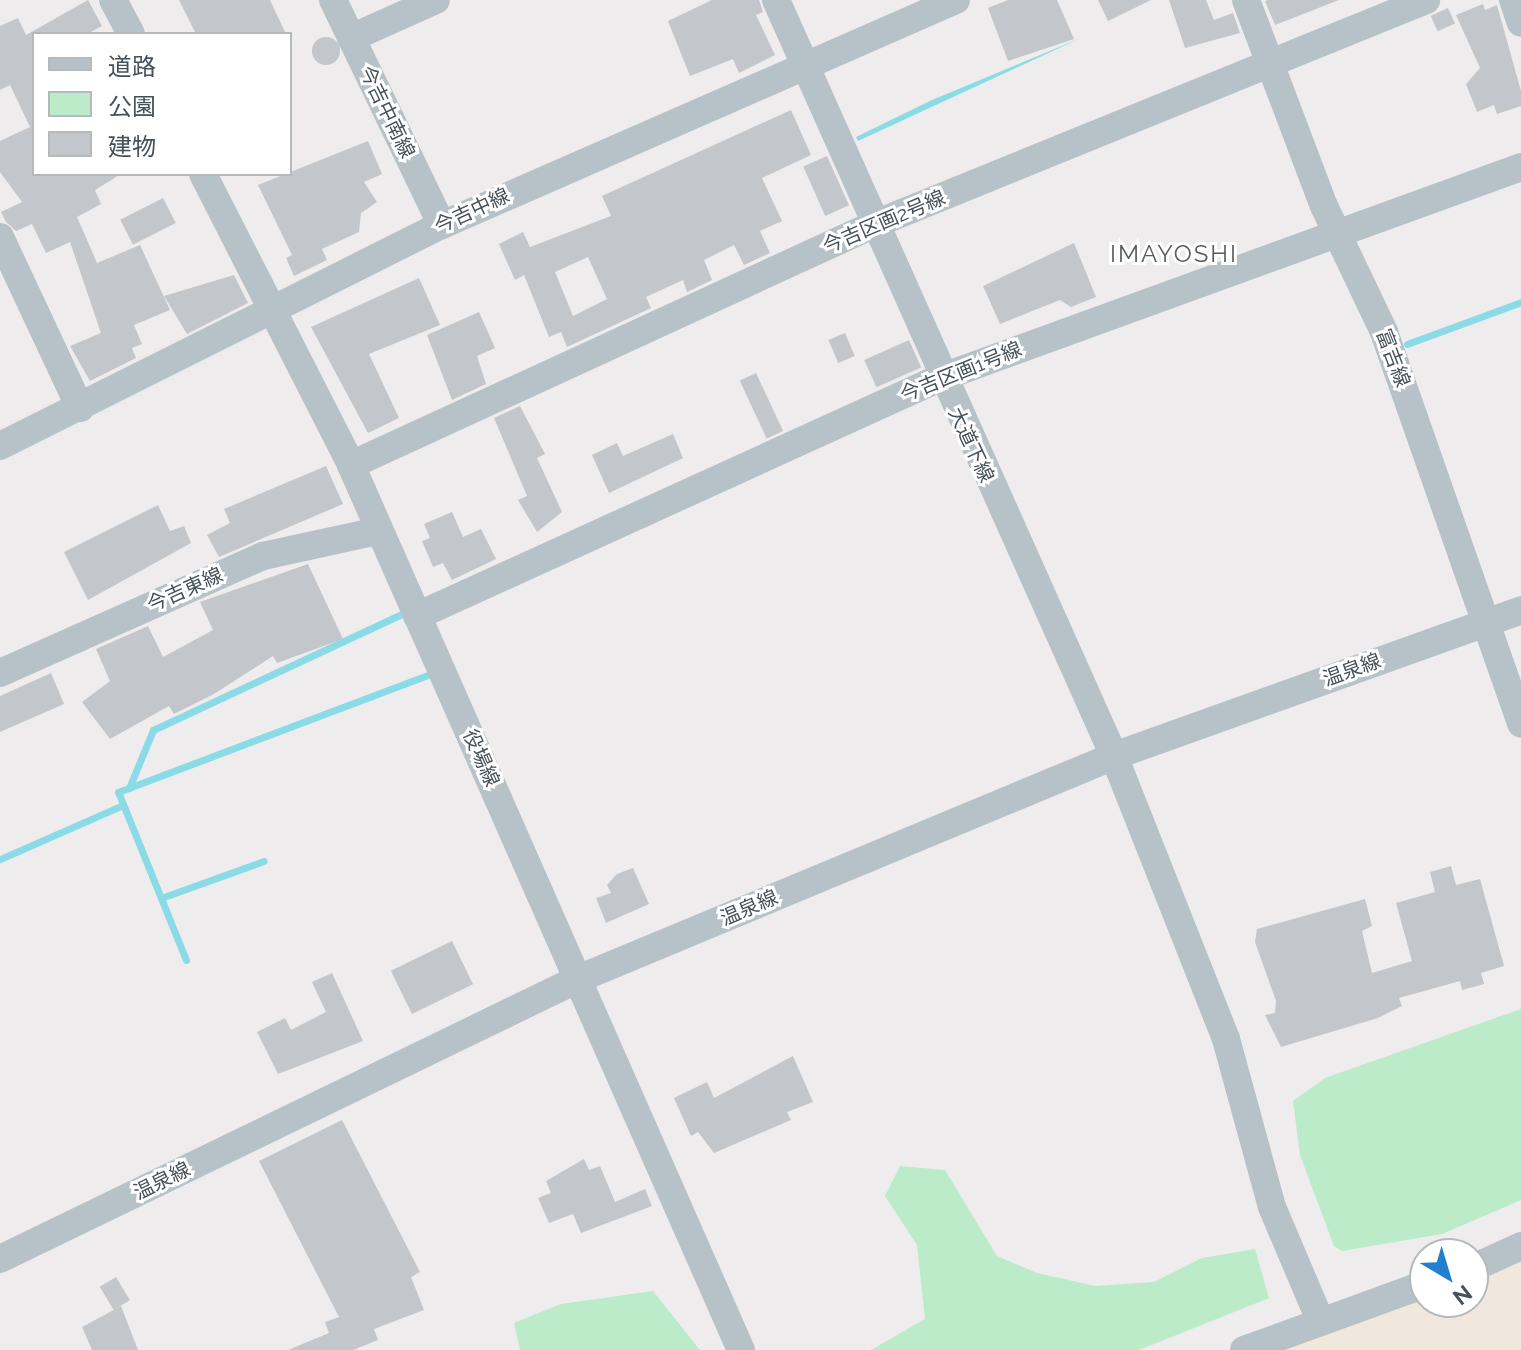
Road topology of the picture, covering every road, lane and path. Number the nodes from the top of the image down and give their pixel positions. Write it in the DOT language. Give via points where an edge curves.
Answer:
graph roads {
  1 [pos="113,0"];
  2 [pos="333,0"];
  3 [pos="436,0"];
  4 [pos="776,0"];
  5 [pos="954,0"];
  6 [pos="1246,0"];
  7 [pos="1426,0"];
  8 [pos="1513,0"];
  9 [pos="1521,23"];
  10 [pos="130,32"];
  11 [pos="351,38"];
  12 [pos="803,61"];
  13 [pos="1270,61"];
  14 [pos="1521,167"];
  15 [pos="204,176"];
  16 [pos="875,224"];
  17 [pos="442,225"];
  18 [pos="1341,232"];
  19 [pos="0,237"];
  20 [pos="275,312"];
  21 [pos="940,378"];
  22 [pos="80,408"];
  23 [pos="0,446"];
  24 [pos="351,465"];
  25 [pos="378,531"];
  26 [pos="1521,610"];
  27 [pos="417,616"];
  28 [pos="1490,621"];
  29 [pos="0,673"];
  30 [pos="1521,724"];
  31 [pos="1114,756"];
  32 [pos="578,979"];
  33 [pos="1521,1246"];
  34 [pos="0,1259"];
  35 [pos="1489,1261"];
  36 [pos="1409,1289"];
  37 [pos="1320,1320"];
  38 [pos="741,1350"];
  39 [pos="1244,1350"];
  1 -- 10 [label="street"];
  2 -- 11 [label="street, 今吉中南線"];
  3 -- 11 [label="street"];
  4 -- 12 [label="street, 大道下線"];
  5 -- 12 [label="street, 今吉中線"];
  6 -- 13 [label="street, 富吉線"];
  7 -- 13 [label="street, 今吉区画2号線"];
  8 -- 9 [label="street"];
  11 -- 17 [label="street, 今吉中南線"];
  12 -- 16 [label="street, 大道下線"];
  12 -- 17 [label="street, 今吉中線"];
  13 -- 16 [label="street, 今吉区画2号線"];
  13 -- 18 [label="street, 富吉線" via="1324,206"];
  14 -- 18 [label="street, 今吉区画1号線"];
  15 -- 20 [label="street, 役場線"];
  16 -- 21 [label="street, 大道下線"];
  16 -- 24 [label="street, 今吉区画2号線"];
  17 -- 20 [label="street, 今吉中線"];
  18 -- 21 [label="street, 今吉区画1号線"];
  18 -- 28 [label="street, 富吉線"];
  19 -- 22 [label="street"];
  20 -- 22 [label="street, 今吉中線"];
  20 -- 24 [label="street, 役場線"];
  21 -- 27 [label="street, 今吉区画1号線"];
  21 -- 31 [label="street, 大道下線"];
  22 -- 23 [label="street, 今吉中線"];
  24 -- 25 [label="street, 役場線"];
  25 -- 27 [label="street, 役場線"];
  25 -- 29 [label="street, 今吉東線" via="263,556"];
  26 -- 28 [label="street, 温泉線"];
  27 -- 32 [label="street, 役場線"];
  28 -- 30 [label="street, 富吉線"];
  28 -- 31 [label="street, 温泉線"];
  31 -- 32 [label="street, 温泉線"];
  31 -- 37 [label="street, 大道下線" via="1226,1039 1272,1207"];
  32 -- 34 [label="street, 温泉線"];
  32 -- 38 [label="street, 役場線"];
  33 -- 35 [label="street"];
  36 -- 37 [label="street"];
  37 -- 39 [label="street"];
}
